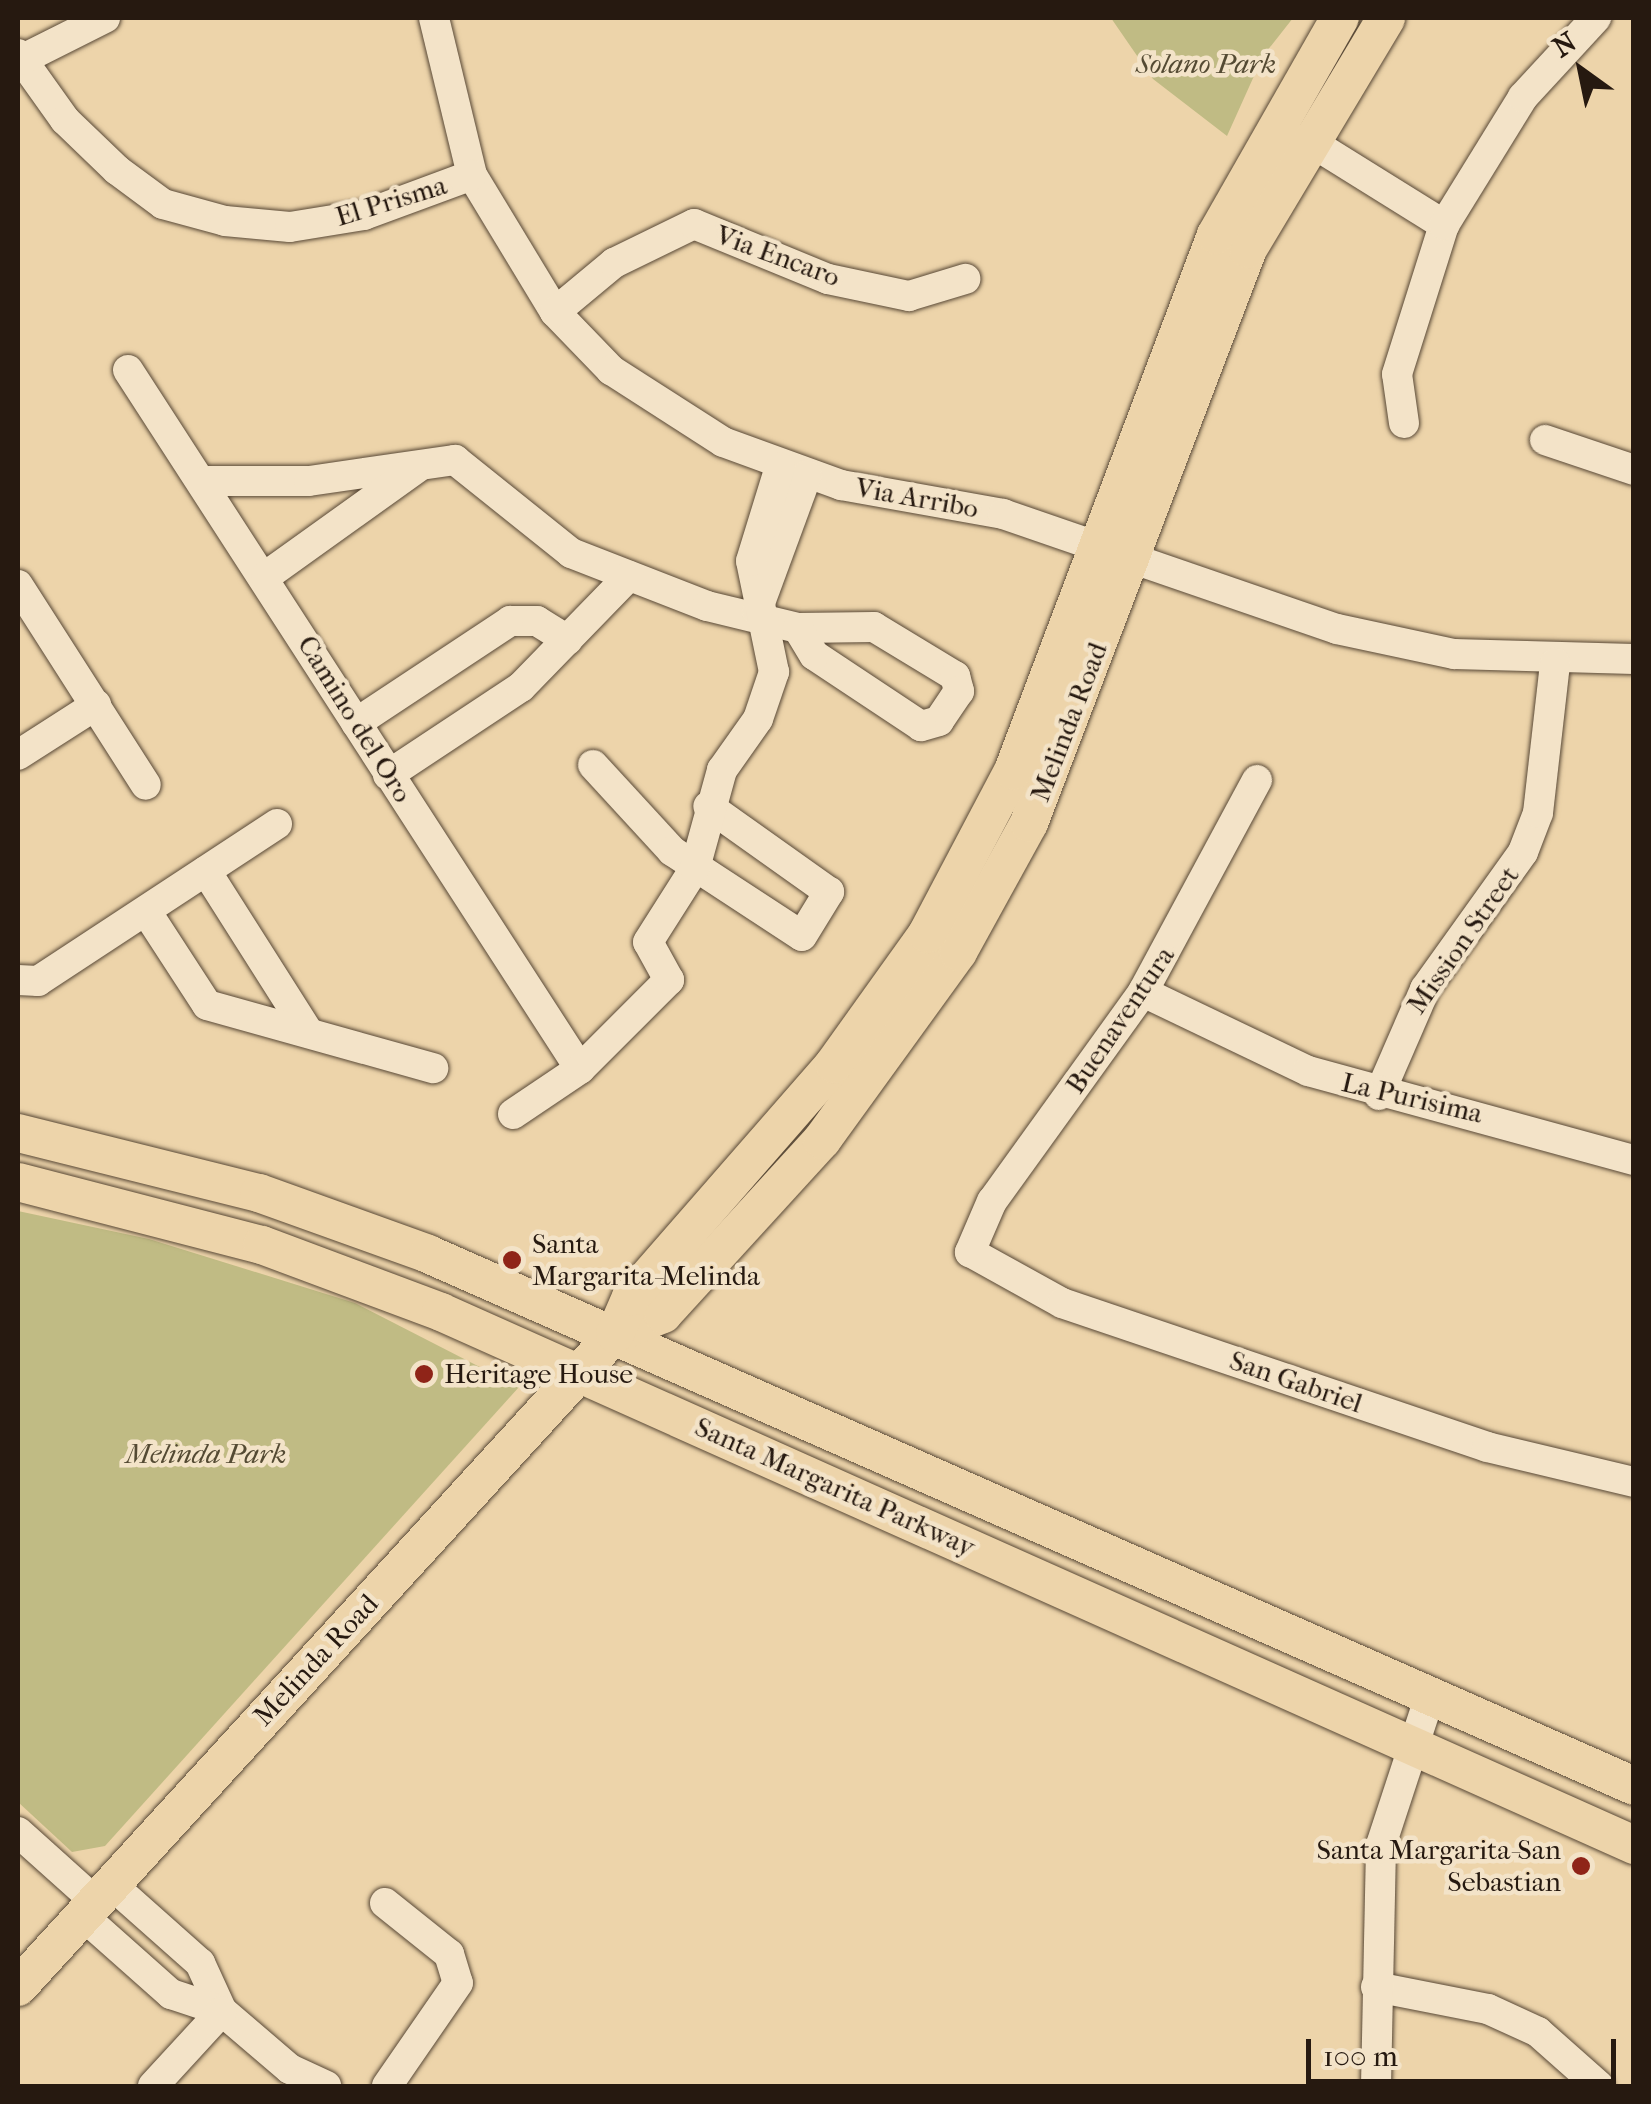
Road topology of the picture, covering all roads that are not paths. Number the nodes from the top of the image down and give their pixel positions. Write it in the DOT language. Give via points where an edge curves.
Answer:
graph roads {
  1 [pos="105,18"];
  2 [pos="434,18"];
  3 [pos="1340,18"];
  4 [pos="1386,18"];
  5 [pos="1596,18"];
  6 [pos="20,57"];
  7 [pos="1306,139"];
  8 [pos="472,174"];
  9 [pos="1444,225"];
  10 [pos="966,279"];
  11 [pos="555,312"];
  12 [pos="128,370"];
  13 [pos="1404,422"];
  14 [pos="1545,440"];
  15 [pos="419,466"];
  16 [pos="793,470"];
  17 [pos="1634,470"];
  18 [pos="205,481"];
  19 [pos="1115,553"];
  20 [pos="266,576"];
  21 [pos="629,576"];
  22 [pos="18,585"];
  23 [pos="756,614"];
  24 [pos="798,628"];
  25 [pos="566,640"];
  26 [pos="1634,659"];
  27 [pos="1555,663"];
  28 [pos="96,705"];
  29 [pos="356,723"];
  30 [pos="18,754"];
  31 [pos="593,765"];
  32 [pos="388,775"];
  33 [pos="1257,780"];
  34 [pos="146,785"];
  35 [pos="708,806"];
  36 [pos="277,824"];
  37 [pos="695,868"];
  38 [pos="206,872"];
  39 [pos="146,911"];
  40 [pos="18,980"];
  41 [pos="1143,992"];
  42 [pos="308,1032"];
  43 [pos="433,1068"];
  44 [pos="580,1069"];
  45 [pos="1379,1095"];
  46 [pos="513,1114"];
  47 [pos="18,1133"];
  48 [pos="1634,1160"];
  49 [pos="18,1182"];
  50 [pos="970,1252"];
  51 [pos="614,1334"];
  52 [pos="580,1373"];
  53 [pos="1634,1482"];
  54 [pos="1428,1702"];
  55 [pos="1410,1743"];
  56 [pos="1634,1786"];
  57 [pos="18,1832"];
  58 [pos="1634,1846"];
  59 [pos="97,1901"];
  60 [pos="384,1904"];
  61 [pos="187,1951"];
  62 [pos="158,1982"];
  63 [pos="18,1987"];
  64 [pos="1376,1987"];
  65 [pos="222,2011"];
  66 [pos="154,2086"];
  67 [pos="326,2086"];
  68 [pos="386,2086"];
  69 [pos="1376,2086"];
  70 [pos="1599,2086"];
  1 -- 6 [label="street"];
  2 -- 8 [label="street, Via Arribo"];
  3 -- 19 [label="main road, Melinda Road" via="1216,235"];
  4 -- 7 [label="main road, Melinda Road"];
  5 -- 9 [label="street" via="1523,97"];
  6 -- 8 [label="street, El Prisma" via="117,170 164,204 225,221 290,227 364,215"];
  7 -- 9 [label="street"];
  7 -- 19 [label="main road, Melinda Road" via="1248,249"];
  8 -- 11 [label="street, Via Arribo"];
  9 -- 13 [label="street" via="1397,374"];
  10 -- 11 [label="street, Via Encaro" via="909,296 828,279 694,224 614,263"];
  11 -- 16 [label="street, Via Arribo" via="668,413"];
  12 -- 18 [label="street, Camino del Oro"];
  14 -- 17 [label="street"];
  15 -- 18 [label="street" via="309,481"];
  15 -- 20 [label="street"];
  15 -- 21 [label="street" via="455,460 549,539"];
  16 -- 19 [label="street, Via Arribo" via="1004,514"];
  16 -- 23 [label="street" via="751,561"];
  18 -- 20 [label="street, Camino del Oro"];
  19 -- 27 [label="street, Via Arribo" via="1337,629"];
  19 -- 51 [label="main road, Melinda Road" via="1014,771 927,934 834,1064 630,1297"];
  20 -- 29 [label="street, Camino del Oro"];
  21 -- 23 [label="street"];
  21 -- 25 [label="street"];
  22 -- 28 [label="street"];
  23 -- 24 [label="street"];
  23 -- 35 [label="street" via="774,672"];
  24 -- 24 [label="street" via="874,627 954,676 958,691 939,721 921,726 814,656"];
  25 -- 29 [label="street" via="538,621 510,621"];
  25 -- 32 [label="street" via="521,687"];
  26 -- 27 [label="street, Via Arribo"];
  27 -- 45 [label="street, Mission Street" via="1538,812 1523,852 1416,1005"];
  28 -- 30 [label="street"];
  28 -- 34 [label="street"];
  29 -- 32 [label="street, Camino del Oro"];
  31 -- 37 [label="street"];
  32 -- 44 [label="street, Camino del Oro"];
  33 -- 41 [label="street, Buenaventura"];
  35 -- 37 [label="street"];
  35 -- 37 [label="street" via="830,897 796,938"];
  36 -- 38 [label="street"];
  37 -- 44 [label="street" via="648,942 669,980"];
  38 -- 39 [label="street"];
  38 -- 42 [label="street"];
  39 -- 40 [label="street" via="38,982"];
  39 -- 42 [label="street" via="208,1005"];
  41 -- 45 [label="street, La Purisima" via="1212,1032"];
  41 -- 50 [label="street, Buenaventura" via="992,1201"];
  42 -- 43 [label="street"];
  44 -- 46 [label="street"];
  45 -- 48 [label="street, La Purisima" via="1515,1122"];
  47 -- 51 [label="main road, Santa Margarita Parkway" via="259,1192"];
  49 -- 52 [label="main road, Santa Margarita Parkway" via="326,1266"];
  50 -- 53 [label="street, San Gabriel" via="1062,1303 1487,1447"];
  51 -- 52 [label="main road, Melinda Road"];
  51 -- 54 [label="main road, Santa Margarita Parkway"];
  52 -- 55 [label="main road, Santa Margarita Parkway"];
  52 -- 59 [label="main road, Melinda Road"];
  54 -- 55 [label="street"];
  54 -- 56 [label="main road, Santa Margarita Parkway"];
  55 -- 58 [label="main road, Santa Margarita Parkway"];
  55 -- 64 [label="street" via="1380,1845"];
  57 -- 59 [label="street"];
  59 -- 61 [label="street"];
  59 -- 62 [label="street"];
  59 -- 63 [label="main road, Melinda Road"];
  60 -- 68 [label="street" via="448,1954 458,1983"];
  61 -- 62 [label="street"];
  61 -- 65 [label="street"];
  62 -- 65 [label="street"];
  64 -- 69 [label="street"];
  64 -- 70 [label="street" via="1488,2008 1538,2032"];
  65 -- 66 [label="street"];
  65 -- 67 [label="street" via="290,2069"];
}
